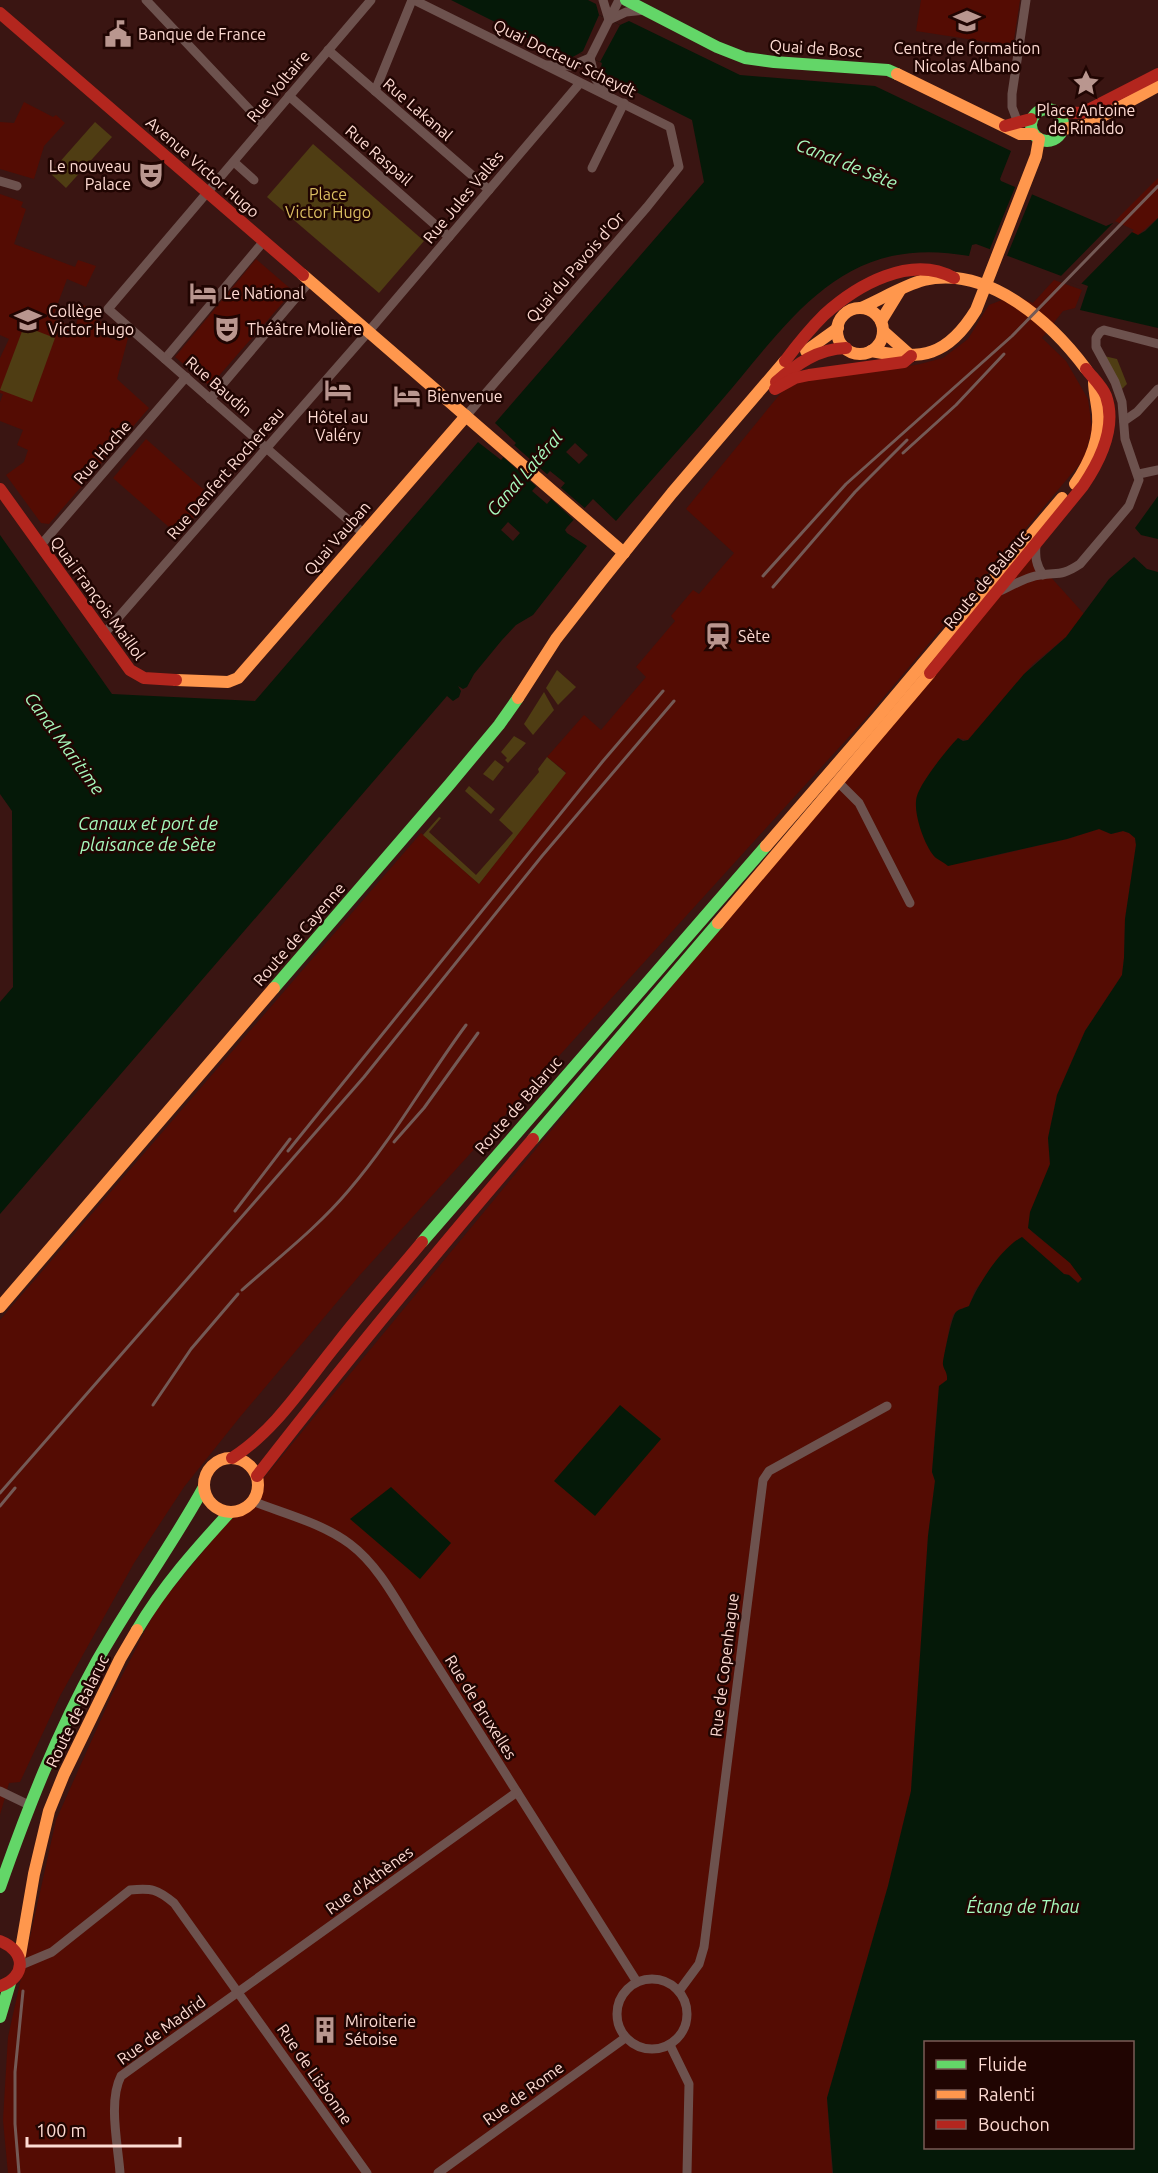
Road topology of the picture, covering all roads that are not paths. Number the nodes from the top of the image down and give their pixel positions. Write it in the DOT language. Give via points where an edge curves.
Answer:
graph roads {
  1 [pos="146,0"];
  2 [pos="371,0"];
  3 [pos="413,0"];
  4 [pos="603,0"];
  5 [pos="619,0"];
  6 [pos="626,0"];
  7 [pos="1026,0"];
  8 [pos="645,10"];
  9 [pos="0,13"];
  10 [pos="609,20"];
  11 [pos="328,50"];
  12 [pos="590,58"];
  13 [pos="542,65"];
  14 [pos="1158,74"];
  15 [pos="580,82"];
  16 [pos="1158,86"];
  17 [pos="375,91"];
  18 [pos="289,96"];
  19 [pos="608,96"];
  20 [pos="624,103"];
  21 [pos="1057,112"];
  22 [pos="1031,119"];
  23 [pos="1018,123"];
  24 [pos="264,125"];
  25 [pos="1005,126"];
  26 [pos="670,127"];
  27 [pos="1063,129"];
  28 [pos="1039,138"];
  29 [pos="234,162"];
  30 [pos="592,168"];
  31 [pos="254,180"];
  32 [pos="0,181"];
  33 [pos="17,186"];
  34 [pos="489,190"];
  35 [pos="207,192"];
  36 [pos="449,237"];
  37 [pos="264,241"];
  38 [pos="954,278"];
  39 [pos="310,281"];
  40 [pos="901,289"];
  41 [pos="861,308"];
  42 [pos="108,309"];
  43 [pos="882,326"];
  44 [pos="838,328"];
  45 [pos="369,331"];
  46 [pos="1158,344"];
  47 [pos="846,348"];
  48 [pos="871,351"];
  49 [pos="911,356"];
  50 [pos="165,359"];
  51 [pos="778,370"];
  52 [pos="186,377"];
  53 [pos="1094,381"];
  54 [pos="1158,389"];
  55 [pos="763,395"];
  56 [pos="210,399"];
  57 [pos="466,416"];
  58 [pos="1124,421"];
  59 [pos="266,448"];
  60 [pos="1158,470"];
  61 [pos="1139,474"];
  62 [pos="0,489"];
  63 [pos="674,492"];
  64 [pos="363,533"];
  65 [pos="1036,545"];
  66 [pos="40,546"];
  67 [pos="624,553"];
  68 [pos="1017,558"];
  69 [pos="1041,571"];
  70 [pos="1032,576"];
  71 [pos="995,594"];
  72 [pos="103,635"];
  73 [pos="232,681"];
  74 [pos="828,772"];
  75 [pos="838,782"];
  76 [pos="910,903"];
  77 [pos="0,1307"];
  78 [pos="887,1406"];
  79 [pos="232,1458"];
  80 [pos="257,1476"];
  81 [pos="204,1487"];
  82 [pos="252,1501"];
  83 [pos="230,1512"];
  84 [pos="0,1791"];
  85 [pos="518,1792"];
  86 [pos="29,1805"];
  87 [pos="0,1887"];
  88 [pos="0,1941"];
  89 [pos="20,1960"];
  90 [pos="637,1982"];
  91 [pos="5,1984"];
  92 [pos="679,1991"];
  93 [pos="239,1992"];
  94 [pos="0,2017"];
  95 [pos="625,2038"];
  96 [pos="670,2045"];
  97 [pos="120,2173"];
  98 [pos="367,2173"];
  99 [pos="438,2173"];
  100 [pos="687,2173"];
  1 -- 24 [label="street"];
  2 -- 11 [label="street, Rue Voltaire"];
  3 -- 13 [label="street, Quai Docteur Scheydt"];
  3 -- 17 [label="street"];
  4 -- 10 [label="street"];
  5 -- 10 [label="street"];
  6 -- 8 [label="main road, Quai de Bosc"];
  7 -- 23 [label="street" via="1012,94"];
  8 -- 10 [label="street"];
  8 -- 25 [label="main road, Quai de Bosc" via="745,58 888,70"];
  9 -- 35 [label="main road, Avenue Victor Hugo"];
  10 -- 12 [label="street"];
  11 -- 17 [label="street, Rue Lakanal"];
  11 -- 18 [label="street, Rue Voltaire"];
  12 -- 13 [label="street" via="571,66"];
  12 -- 19 [label="street" via="595,78"];
  13 -- 15 [label="street, Quai Docteur Scheydt"];
  14 -- 21 [label="main road" via="1082,113"];
  15 -- 19 [label="street, Quai Docteur Scheydt"];
  15 -- 34 [label="street, Rue Jules Vallès"];
  16 -- 27 [label="main road" via="1086,125"];
  17 -- 34 [label="street, Rue Lakanal"];
  18 -- 24 [label="street, Rue Voltaire"];
  18 -- 36 [label="street, Rue Raspail"];
  19 -- 20 [label="street, Quai Docteur Scheydt"];
  20 -- 26 [label="street, Quai Docteur Scheydt"];
  20 -- 30 [label="street"];
  21 -- 22 [label="main road" via="1042,109"];
  21 -- 27 [label="main road"];
  22 -- 23 [label="main road"];
  22 -- 28 [label="main road" via="1031,129"];
  23 -- 25 [label="main road"];
  24 -- 29 [label="street, Rue Voltaire"];
  25 -- 28 [label="main road, Quai de Bosc"];
  26 -- 57 [label="street, Quai du Pavois d'Or" via="679,167 674,175"];
  27 -- 28 [label="main road" via="1058,137"];
  28 -- 49 [label="main road" via="1031,170 976,310 959,334 940,350"];
  29 -- 31 [label="street"];
  29 -- 35 [label="street, Rue Voltaire"];
  32 -- 33 [label="street"];
  34 -- 36 [label="street, Rue Jules Vallès"];
  35 -- 37 [label="main road, Avenue Victor Hugo"];
  35 -- 42 [label="street, Rue Voltaire"];
  36 -- 45 [label="street, Rue Jules Vallès"];
  37 -- 39 [label="main road, Avenue Victor Hugo"];
  37 -- 50 [label="street"];
  38 -- 40 [label="main road" via="924,279"];
  38 -- 51 [label="main road" via="943,270 926,269 866,285 830,309"];
  38 -- 53 [label="main road, Route de Balaruc" via="1005,296 1082,361"];
  39 -- 45 [label="main road, Avenue Victor Hugo"];
  39 -- 56 [label="street"];
  40 -- 41 [label="main road"];
  40 -- 43 [label="main road" via="890,303"];
  41 -- 43 [label="main road" via="870,310"];
  41 -- 44 [label="main road" via="846,313"];
  42 -- 50 [label="street, Rue Baudin"];
  43 -- 48 [label="main road" via="880,343"];
  43 -- 49 [label="main road"];
  44 -- 47 [label="main road"];
  44 -- 51 [label="main road"];
  45 -- 57 [label="main road, Avenue Victor Hugo"];
  45 -- 59 [label="street, Rue Denfert Rochereau"];
  46 -- 58 [label="street" via="1104,330 1096,338 1096,347 1122,402"];
  47 -- 48 [label="main road" via="858,353"];
  47 -- 55 [label="main road" via="809,356"];
  48 -- 49 [label="main road"];
  49 -- 55 [label="main road" via="904,362 802,376"];
  50 -- 52 [label="street, Rue Baudin"];
  51 -- 63 [label="main road"];
  52 -- 56 [label="street, Rue Baudin"];
  52 -- 66 [label="street, Rue Hoche"];
  53 -- 65 [label="main road, Route de Balaruc" via="1105,393 1108,408 1105,446 1093,473"];
  53 -- 68 [label="main road, Route de Balaruc" via="1099,414 1092,453 1080,477"];
  54 -- 58 [label="street"];
  55 -- 63 [label="main road" via="685,487"];
  56 -- 59 [label="street, Rue Baudin"];
  57 -- 64 [label="main road, Quai Vauban"];
  57 -- 67 [label="main road, Avenue Victor Hugo"];
  58 -- 61 [label="street" via="1125,439"];
  59 -- 64 [label="street, Rue Baudin"];
  59 -- 72 [label="street, Rue Denfert Rochereau"];
  60 -- 61 [label="street"];
  61 -- 69 [label="street" via="1137,491 1129,506 1080,564 1063,574"];
  62 -- 66 [label="main road, Quai François Maillol"];
  63 -- 67 [label="main road, Route de Cayenne"];
  64 -- 73 [label="main road, Quai Vauban"];
  65 -- 68 [label="main road, Route de Balaruc"];
  65 -- 69 [label="street" via="1035,557"];
  66 -- 72 [label="main road, Quai François Maillol"];
  67 -- 77 [label="main road, Route de Cayenne" via="449,785"];
  68 -- 69 [label="street"];
  68 -- 70 [label="street"];
  68 -- 71 [label="main road, Route de Balaruc"];
  68 -- 74 [label="main road, Route de Balaruc"];
  69 -- 70 [label="street"];
  70 -- 71 [label="street"];
  71 -- 75 [label="main road, Route de Balaruc"];
  72 -- 73 [label="main road, Quai François Maillol" via="122,662 139,677"];
  74 -- 75 [label="main road"];
  74 -- 79 [label="main road, Route de Balaruc" via="349,1328 275,1421"];
  75 -- 76 [label="street" via="860,803"];
  75 -- 80 [label="main road, Route de Balaruc" via="456,1229"];
  78 -- 92 [label="street, Rue de Copenhague" via="769,1471 763,1480 704,1947 699,1964"];
  79 -- 80 [label="main road" via="250,1465"];
  79 -- 81 [label="main road" via="214,1464 206,1474"];
  80 -- 82 [label="main road" via="258,1489"];
  81 -- 83 [label="main road" via="212,1504"];
  81 -- 86 [label="main road, Route de Balaruc" via="75,1700"];
  82 -- 83 [label="main road"];
  82 -- 85 [label="street, Rue de Bruxelles" via="322,1527 365,1558"];
  83 -- 89 [label="main road, Route de Balaruc" via="191,1554 148,1611 64,1774 49,1811 24,1919"];
  84 -- 86 [label="street"];
  85 -- 90 [label="street, Rue de Bruxelles"];
  85 -- 93 [label="street, Rue d'Athènes"];
  86 -- 87 [label="main road, Route de Balaruc"];
  88 -- 89 [label="main road" via="11,1945"];
  89 -- 91 [label="main road" via="19,1973"];
  89 -- 93 [label="street, Rue de Lisbonne" via="52,1952 130,1890 146,1888 159,1891 174,1903"];
  90 -- 92 [label="street" via="660,1979"];
  90 -- 95 [label="street" via="628,1988 617,2007 616,2018"];
  91 -- 94 [label="main road"];
  92 -- 96 [label="street" via="685,2002 686,2026"];
  93 -- 97 [label="street, Rue de Madrid" via="122,2076 114,2103"];
  93 -- 98 [label="street, Rue de Lisbonne"];
  95 -- 96 [label="street" via="647,2050"];
  95 -- 99 [label="street, Rue de Rome"];
  96 -- 100 [label="street" via="689,2084"];
}
